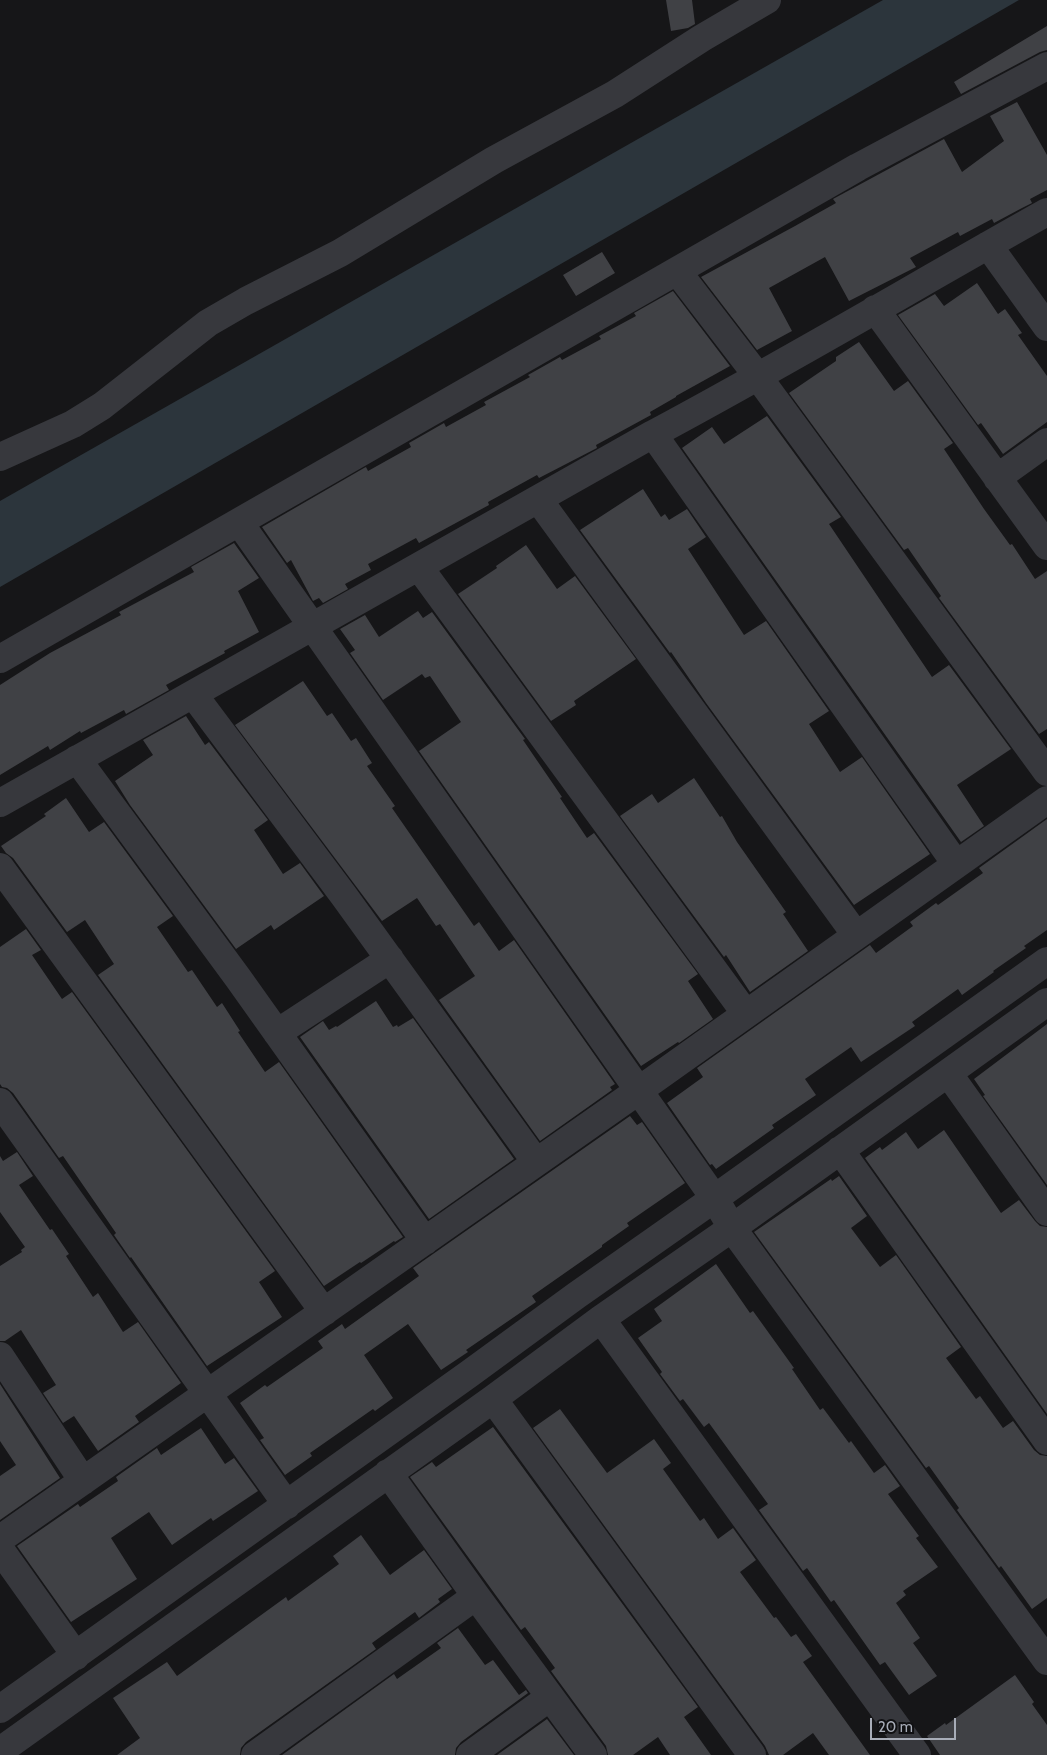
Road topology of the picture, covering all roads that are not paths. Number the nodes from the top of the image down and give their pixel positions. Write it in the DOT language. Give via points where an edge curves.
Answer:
graph roads {
  1 [pos="767,0"];
  2 [pos="1045,73"];
  3 [pos="1047,212"];
  4 [pos="988,245"];
  5 [pos="677,271"];
  6 [pos="875,309"];
  7 [pos="1047,327"];
  8 [pos="759,378"];
  9 [pos="653,434"];
  10 [pos="1047,442"];
  11 [pos="0,457"];
  12 [pos="997,478"];
  13 [pos="538,499"];
  14 [pos="239,522"];
  15 [pos="1047,546"];
  16 [pos="419,567"];
  17 [pos="312,626"];
  18 [pos="0,659"];
  19 [pos="193,694"];
  20 [pos="77,759"];
  21 [pos="1047,772"];
  22 [pos="1047,800"];
  23 [pos="0,803"];
  24 [pos="956,864"];
  25 [pos="0,867"];
  26 [pos="856,935"];
  27 [pos="390,959"];
  28 [pos="1047,960"];
  29 [pos="1047,1003"];
  30 [pos="746,1014"];
  31 [pos="277,1033"];
  32 [pos="948,1073"];
  33 [pos="638,1091"];
  34 [pos="4,1115"];
  35 [pos="840,1150"];
  36 [pos="536,1162"];
  37 [pos="715,1199"];
  38 [pos="1047,1212"];
  39 [pos="732,1228"];
  40 [pos="425,1241"];
  41 [pos="324,1312"];
  42 [pos="601,1320"];
  43 [pos="0,1356"];
  44 [pos="209,1392"];
  45 [pos="493,1399"];
  46 [pos="1047,1441"];
  47 [pos="388,1472"];
  48 [pos="83,1481"];
  49 [pos="287,1504"];
  50 [pos="0,1540"];
  51 [pos="0,1549"];
  52 [pos="476,1596"];
  53 [pos="76,1656"];
  54 [pos="1047,1661"];
  55 [pos="550,1697"];
  56 [pos="0,1709"];
  57 [pos="0,1752"];
  58 [pos="255,1755"];
  59 [pos="470,1755"];
  60 [pos="593,1755"];
  61 [pos="752,1755"];
  62 [pos="917,1755"];
  1 -- 11 [label="street" via="614,94 494,160 340,253 208,323 102,406 73,424"];
  2 -- 5 [label="street" via="858,167"];
  3 -- 4 [label="street"];
  4 -- 6 [label="street"];
  4 -- 7 [label="street"];
  5 -- 8 [label="street"];
  5 -- 14 [label="street"];
  6 -- 8 [label="street"];
  6 -- 12 [label="street"];
  8 -- 9 [label="street"];
  8 -- 21 [label="street"];
  9 -- 13 [label="street"];
  9 -- 24 [label="street"];
  10 -- 12 [label="street"];
  12 -- 15 [label="street"];
  13 -- 16 [label="street"];
  13 -- 26 [label="street"];
  14 -- 17 [label="street"];
  14 -- 18 [label="street"];
  16 -- 17 [label="street"];
  16 -- 30 [label="street"];
  17 -- 19 [label="street"];
  17 -- 33 [label="street"];
  19 -- 20 [label="street"];
  19 -- 27 [label="street"];
  20 -- 23 [label="street"];
  20 -- 31 [label="street"];
  22 -- 24 [label="street"];
  24 -- 26 [label="street"];
  25 -- 41 [label="street"];
  26 -- 30 [label="street"];
  27 -- 31 [label="street"];
  27 -- 36 [label="street"];
  28 -- 37 [label="street"];
  29 -- 32 [label="street"];
  30 -- 33 [label="street"];
  31 -- 40 [label="street"];
  32 -- 35 [label="street"];
  32 -- 38 [label="street"];
  33 -- 36 [label="street"];
  33 -- 37 [label="street"];
  34 -- 44 [label="street"];
  35 -- 39 [label="street"];
  35 -- 46 [label="street"];
  36 -- 40 [label="street"];
  37 -- 39 [label="street"];
  37 -- 49 [label="street"];
  39 -- 42 [label="street"];
  39 -- 54 [label="street"];
  40 -- 41 [label="street"];
  41 -- 44 [label="street"];
  42 -- 45 [label="street"];
  42 -- 62 [label="street"];
  43 -- 48 [label="street"];
  44 -- 48 [label="street"];
  44 -- 49 [label="street"];
  45 -- 47 [label="street"];
  45 -- 61 [label="street"];
  47 -- 52 [label="street"];
  47 -- 57 [label="street"];
  48 -- 50 [label="street"];
  49 -- 53 [label="street"];
  51 -- 53 [label="street"];
  52 -- 55 [label="street"];
  52 -- 58 [label="street"];
  53 -- 56 [label="street"];
  55 -- 59 [label="street"];
  55 -- 60 [label="street"];
}
